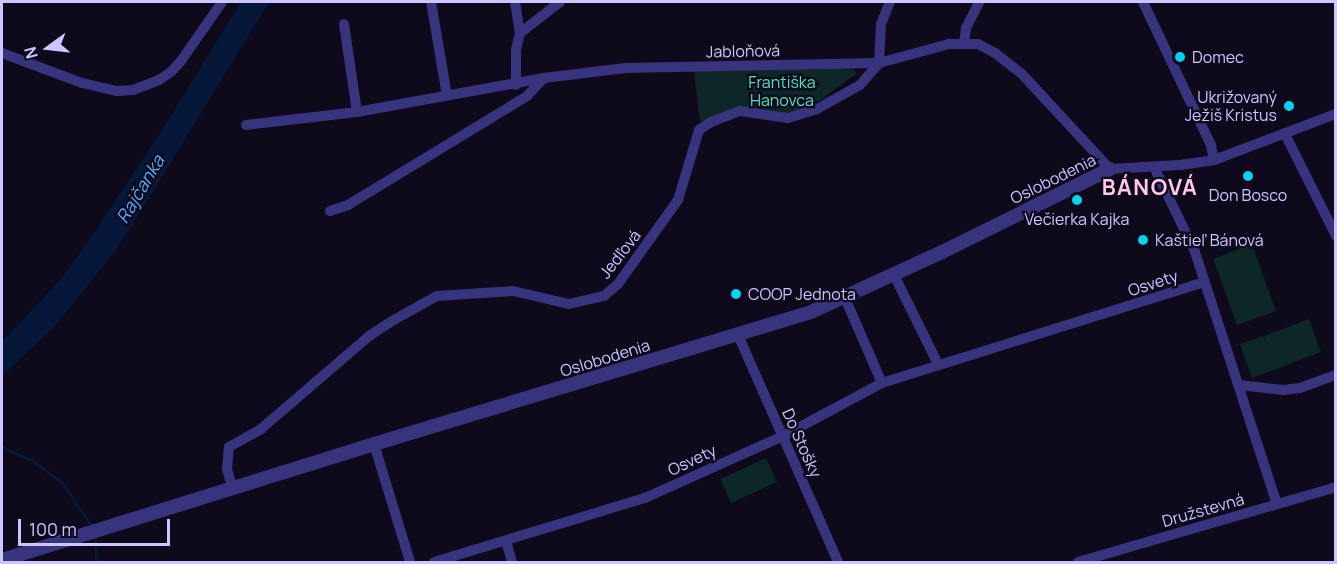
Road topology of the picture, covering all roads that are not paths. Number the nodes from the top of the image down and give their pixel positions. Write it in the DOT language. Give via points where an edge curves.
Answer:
graph roads {
  1 [pos="222,2"];
  2 [pos="431,2"];
  3 [pos="515,2"];
  4 [pos="560,2"];
  5 [pos="890,2"];
  6 [pos="979,2"];
  7 [pos="1143,2"];
  8 [pos="344,24"];
  9 [pos="520,33"];
  10 [pos="964,43"];
  11 [pos="2,52"];
  12 [pos="879,63"];
  13 [pos="544,78"];
  14 [pos="516,85"];
  15 [pos="447,96"];
  16 [pos="357,112"];
  17 [pos="1335,114"];
  18 [pos="246,125"];
  19 [pos="1285,134"];
  20 [pos="1214,160"];
  21 [pos="1154,167"];
  22 [pos="1110,170"];
  23 [pos="330,211"];
  24 [pos="1335,236"];
  25 [pos="894,275"];
  26 [pos="1204,282"];
  27 [pos="845,298"];
  28 [pos="738,335"];
  29 [pos="938,364"];
  30 [pos="1335,375"];
  31 [pos="882,383"];
  32 [pos="1239,384"];
  33 [pos="783,436"];
  34 [pos="374,444"];
  35 [pos="1335,487"];
  36 [pos="233,489"];
  37 [pos="1277,504"];
  38 [pos="506,541"];
  39 [pos="2,560"];
  40 [pos="410,562"];
  41 [pos="434,562"];
  42 [pos="512,562"];
  43 [pos="838,562"];
  44 [pos="1078,562"];
  1 -- 11 [label="street" via="171,72 133,90 117,91 82,83"];
  2 -- 15 [label="street"];
  3 -- 9 [label="street"];
  4 -- 9 [label="street"];
  5 -- 12 [label="street" via="881,24"];
  6 -- 10 [label="street" via="966,28"];
  7 -- 20 [label="street"];
  8 -- 16 [label="street"];
  9 -- 14 [label="street"];
  10 -- 12 [label="street"];
  10 -- 22 [label="street" via="978,44 1021,73"];
  12 -- 13 [label="street, Jabloňová" via="625,68"];
  12 -- 36 [label="street, Jedľová" via="860,85 817,109 788,118 740,111 699,130 678,200 618,284 604,296 569,304 513,291 436,297 369,336 261,429 229,447 227,469"];
  13 -- 14 [label="street, Jabloňová"];
  13 -- 23 [label="street" via="527,96 348,205"];
  14 -- 15 [label="street, Jabloňová"];
  15 -- 16 [label="street, Jabloňová"];
  16 -- 18 [label="street, Jabloňová"];
  17 -- 19 [label="street"];
  19 -- 20 [label="street"];
  19 -- 24 [label="street"];
  20 -- 21 [label="street"];
  21 -- 22 [label="street"];
  21 -- 26 [label="street" via="1195,252"];
  22 -- 25 [label="street, Oslobodenia"];
  25 -- 27 [label="street, Oslobodenia"];
  25 -- 29 [label="street"];
  26 -- 29 [label="street, Osvety"];
  26 -- 32 [label="street"];
  27 -- 28 [label="street, Oslobodenia"];
  27 -- 31 [label="street"];
  28 -- 33 [label="street, Do Stošky"];
  28 -- 34 [label="street, Oslobodenia"];
  29 -- 31 [label="street, Osvety"];
  30 -- 32 [label="street" via="1282,390"];
  31 -- 33 [label="street, Osvety"];
  32 -- 37 [label="street"];
  33 -- 38 [label="street, Osvety" via="637,501"];
  33 -- 43 [label="street, Do Stošky"];
  34 -- 36 [label="street, Oslobodenia"];
  34 -- 40 [label="street"];
  35 -- 37 [label="street, Družstevná"];
  36 -- 39 [label="street, Oslobodenia"];
  37 -- 44 [label="street, Družstevná"];
  38 -- 41 [label="street, Osvety"];
  38 -- 42 [label="street"];
}
